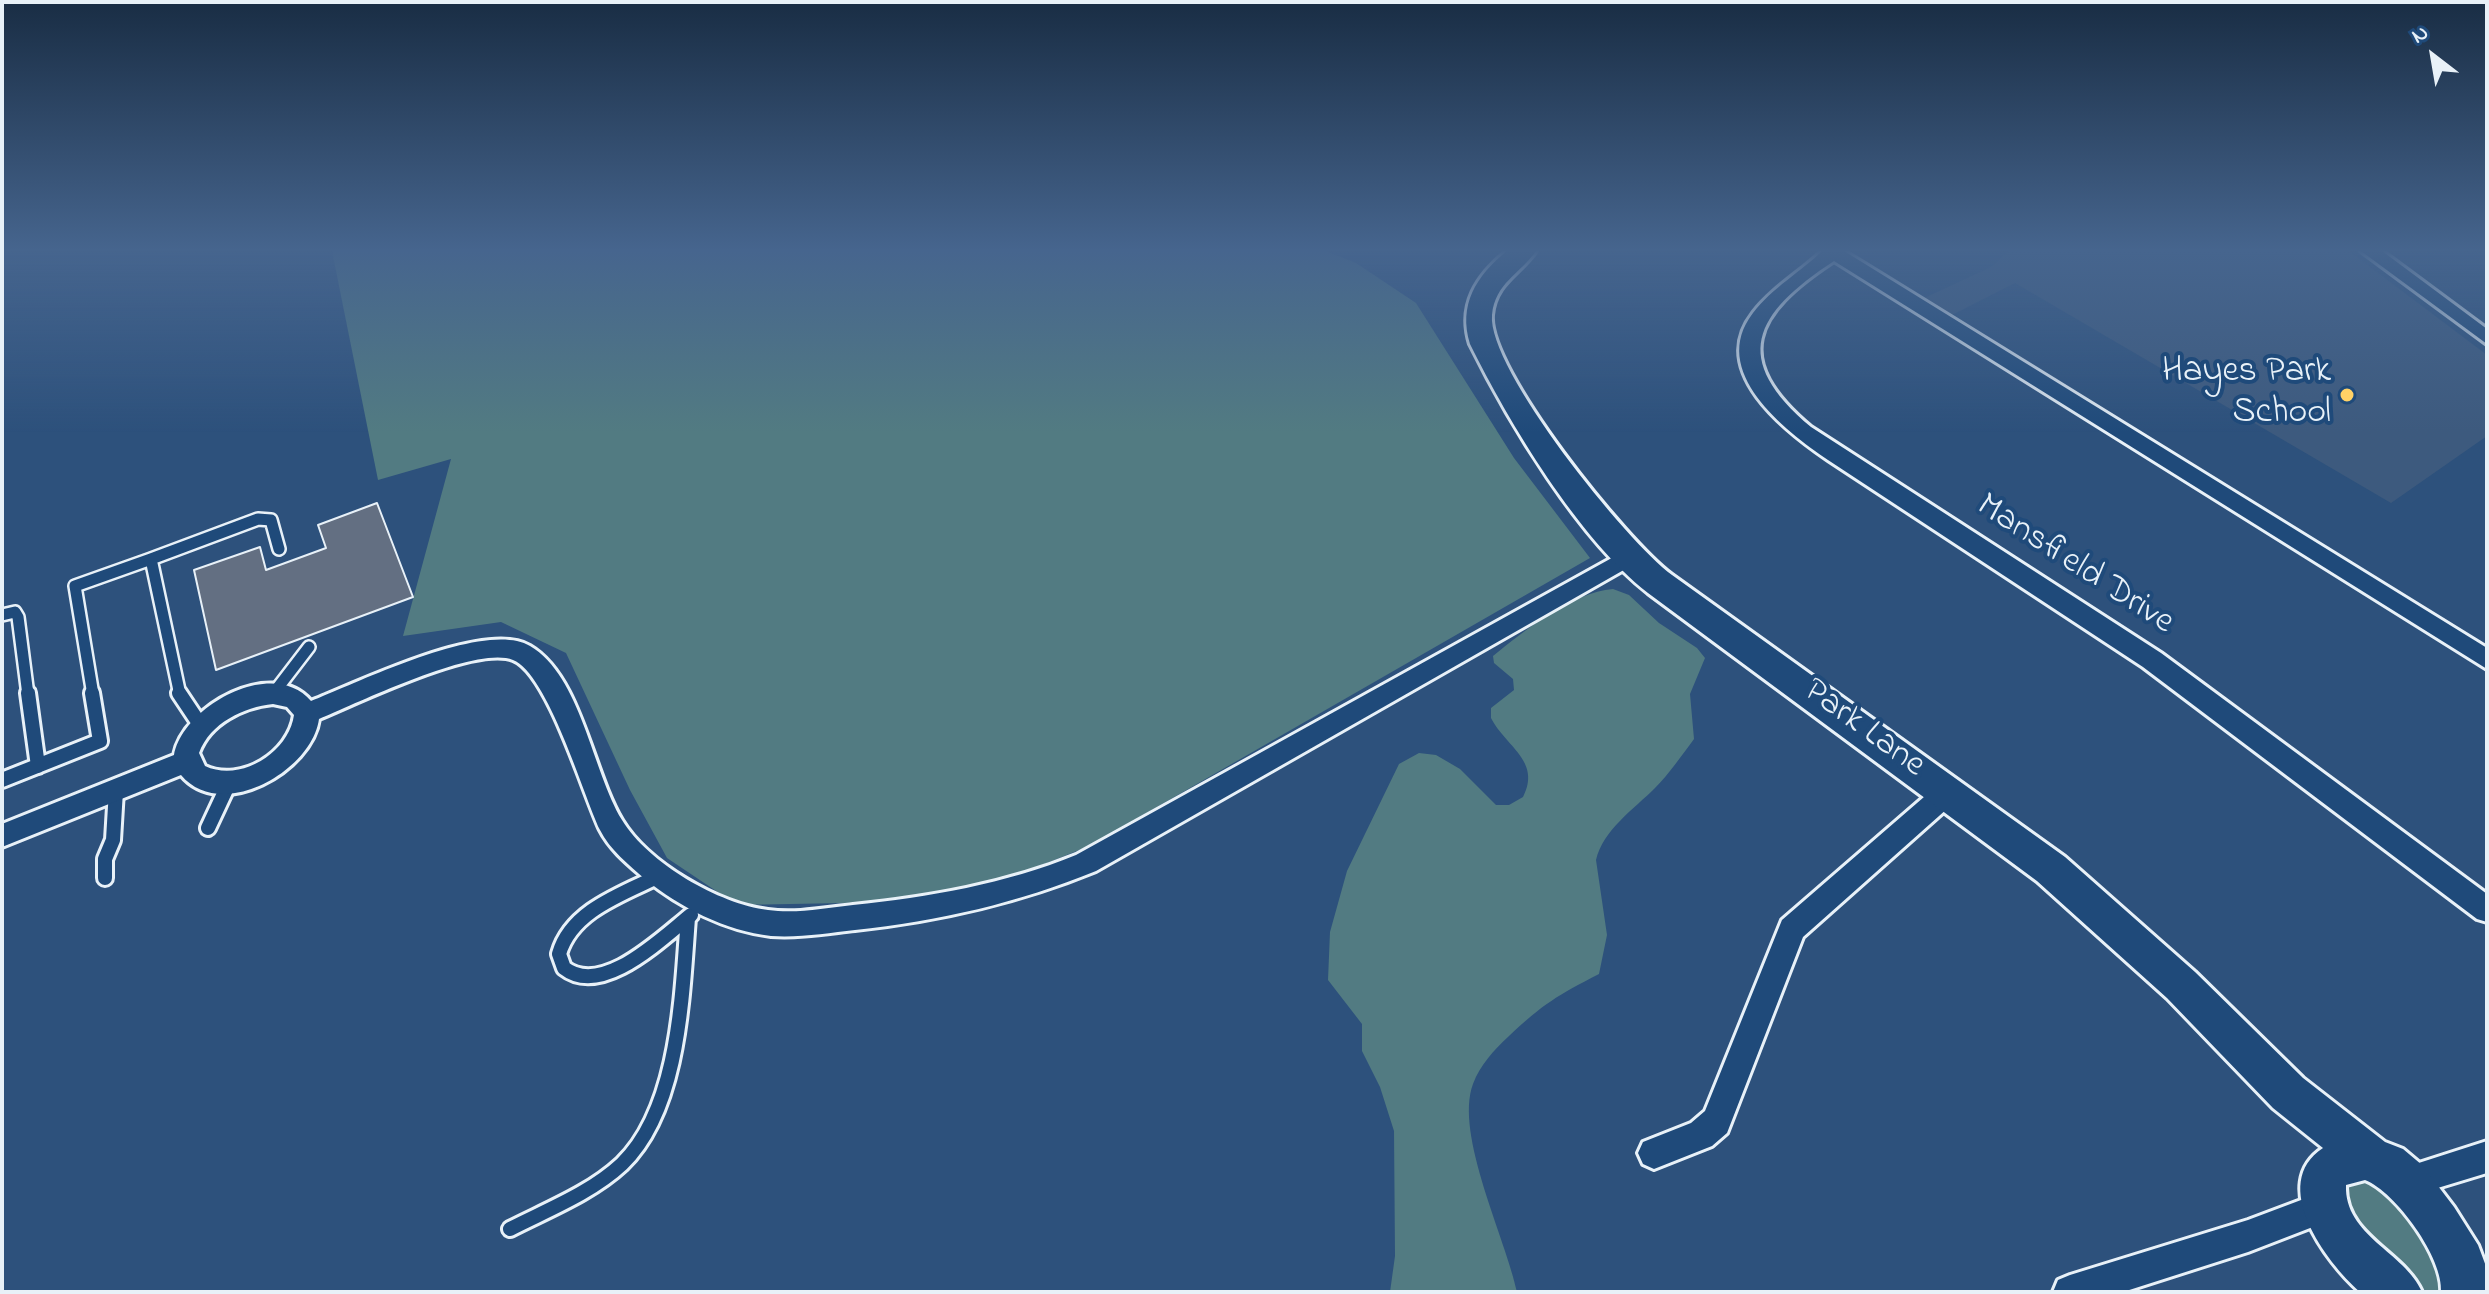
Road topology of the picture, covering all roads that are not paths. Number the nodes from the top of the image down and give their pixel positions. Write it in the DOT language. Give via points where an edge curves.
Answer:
graph roads {
  1 [pos="1479,311"];
  2 [pos="1768,311"];
  3 [pos="1927,311"];
  4 [pos="2451,311"];
  5 [pos="2487,338"];
  6 [pos="279,549"];
  7 [pos="1628,557"];
  8 [pos="151,559"];
  9 [pos="2,615"];
  10 [pos="309,647"];
  11 [pos="2487,660"];
  12 [pos="273,694"];
  13 [pos="307,713"];
  14 [pos="201,726"];
  15 [pos="187,761"];
  16 [pos="38,766"];
  17 [pos="2,780"];
  18 [pos="230,781"];
  19 [pos="116,790"];
  20 [pos="1948,792"];
  21 [pos="208,828"];
  22 [pos="2,836"];
  23 [pos="659,876"];
  24 [pos="105,878"];
  25 [pos="696,909"];
  26 [pos="2487,910"];
  27 [pos="2288,1093"];
  28 [pos="1654,1153"];
  29 [pos="2487,1157"];
  30 [pos="2390,1170"];
  31 [pos="2325,1190"];
  32 [pos="510,1229"];
  33 [pos="2470,1283"];
  34 [pos="2070,1292"];
  35 [pos="2398,1292"];
  1 -- 7 [label="street, Park Lane" via="1479,336 1502,381"];
  2 -- 26 [label="street, Mansfield Drive" via="1753,328 1749,347 1754,372 1786,417 1835,455 2152,660"];
  3 -- 11 [label="street"];
  4 -- 5 [label="street"];
  6 -- 8 [label="lane" via="271,520 258,519"];
  7 -- 20 [label="street, Park Lane"];
  7 -- 25 [label="street" via="1133,839 1056,876 958,904 817,922 769,923"];
  8 -- 14 [label="lane" via="179,694"];
  8 -- 16 [label="lane" via="75,586 100,741"];
  9 -- 16 [label="lane" via="15,612 18,617"];
  10 -- 12 [label="lane"];
  12 -- 13 [label="street" via="295,699"];
  12 -- 14 [label="street" via="243,699"];
  13 -- 18 [label="street" via="306,729 287,755 255,775"];
  13 -- 23 [label="street" via="454,655 490,648 521,652 549,678 612,827"];
  14 -- 15 [label="street"];
  15 -- 18 [label="street" via="206,780"];
  15 -- 19 [label="street"];
  16 -- 17 [label="lane"];
  18 -- 21 [label="lane"];
  19 -- 22 [label="street"];
  19 -- 24 [label="lane"];
  20 -- 27 [label="street, Park Lane" via="2122,929"];
  20 -- 28 [label="street" via="1792,929 1716,1122 1701,1135"];
  23 -- 25 [label="street"];
  23 -- 25 [label="lane" via="578,921 563,940 561,965 577,976 618,971"];
  25 -- 32 [label="lane" via="668,1076 657,1112 624,1163"];
  27 -- 30 [label="street, Park Lane"];
  27 -- 31 [label="street, Park Lane" via="2319,1154"];
  29 -- 30 [label="street"];
  30 -- 31 [label="street" via="2348,1157"];
  30 -- 33 [label="street, Park Lane" via="2440,1225"];
  31 -- 34 [label="street" via="2248,1236"];
  31 -- 35 [label="street, Park Lane" via="2351,1248"];
}
